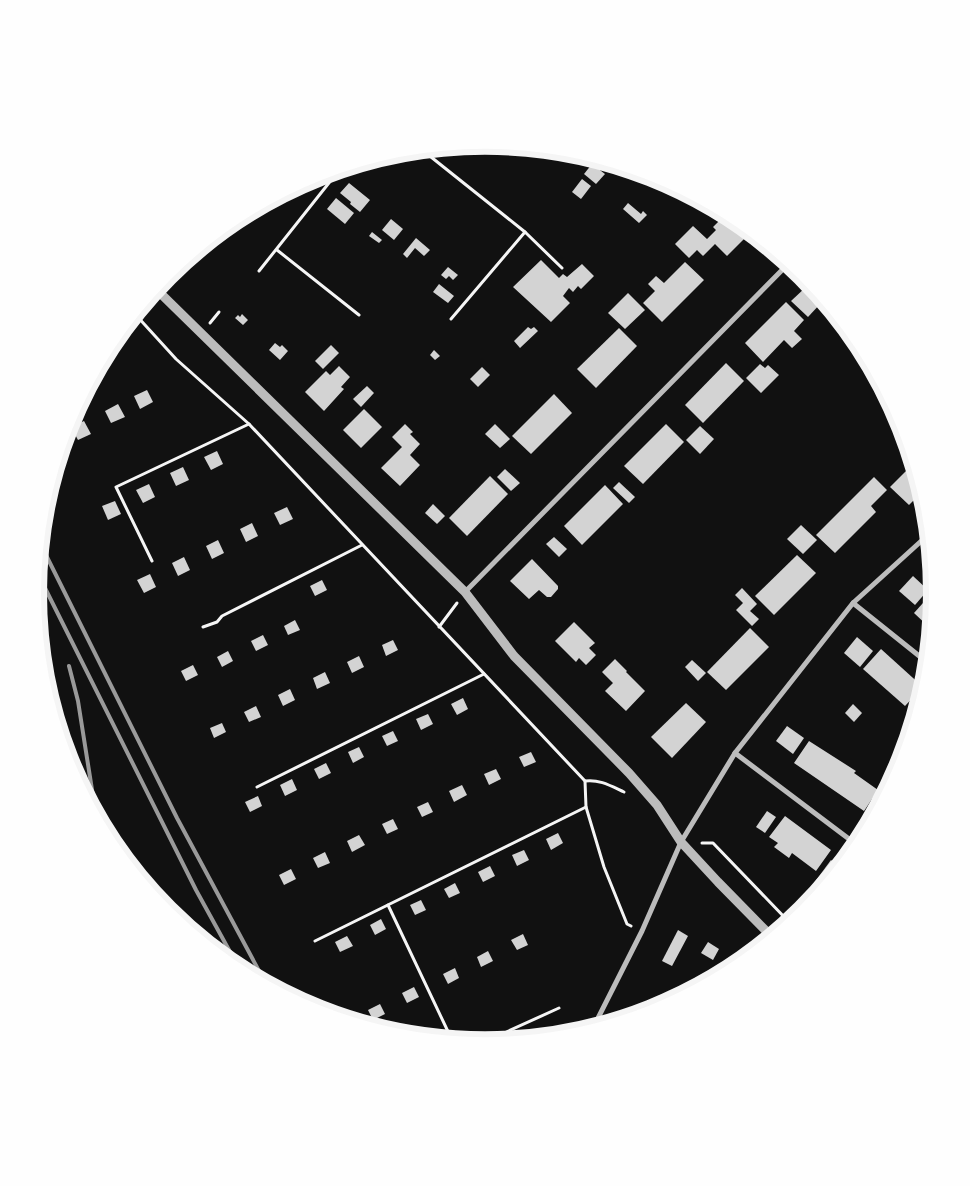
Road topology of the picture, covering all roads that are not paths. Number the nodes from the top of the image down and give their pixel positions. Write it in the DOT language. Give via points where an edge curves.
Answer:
graph roads {
  1 [pos="784,268"];
  2 [pos="161,293"];
  3 [pos="923,540"];
  4 [pos="465,592"];
  5 [pos="853,603"];
  6 [pos="921,657"];
  7 [pos="735,753"];
  8 [pos="851,840"];
  9 [pos="682,842"];
  10 [pos="767,932"];
  11 [pos="597,1019"];
  1 -- 4 [label="street"];
  2 -- 4 [label="street"];
  3 -- 5 [label="street"];
  4 -- 9 [label="street" via="514,656 657,805"];
  5 -- 6 [label="street"];
  5 -- 7 [label="street"];
  7 -- 8 [label="street"];
  7 -- 9 [label="street"];
  9 -- 10 [label="street"];
  9 -- 11 [label="street"];
}
